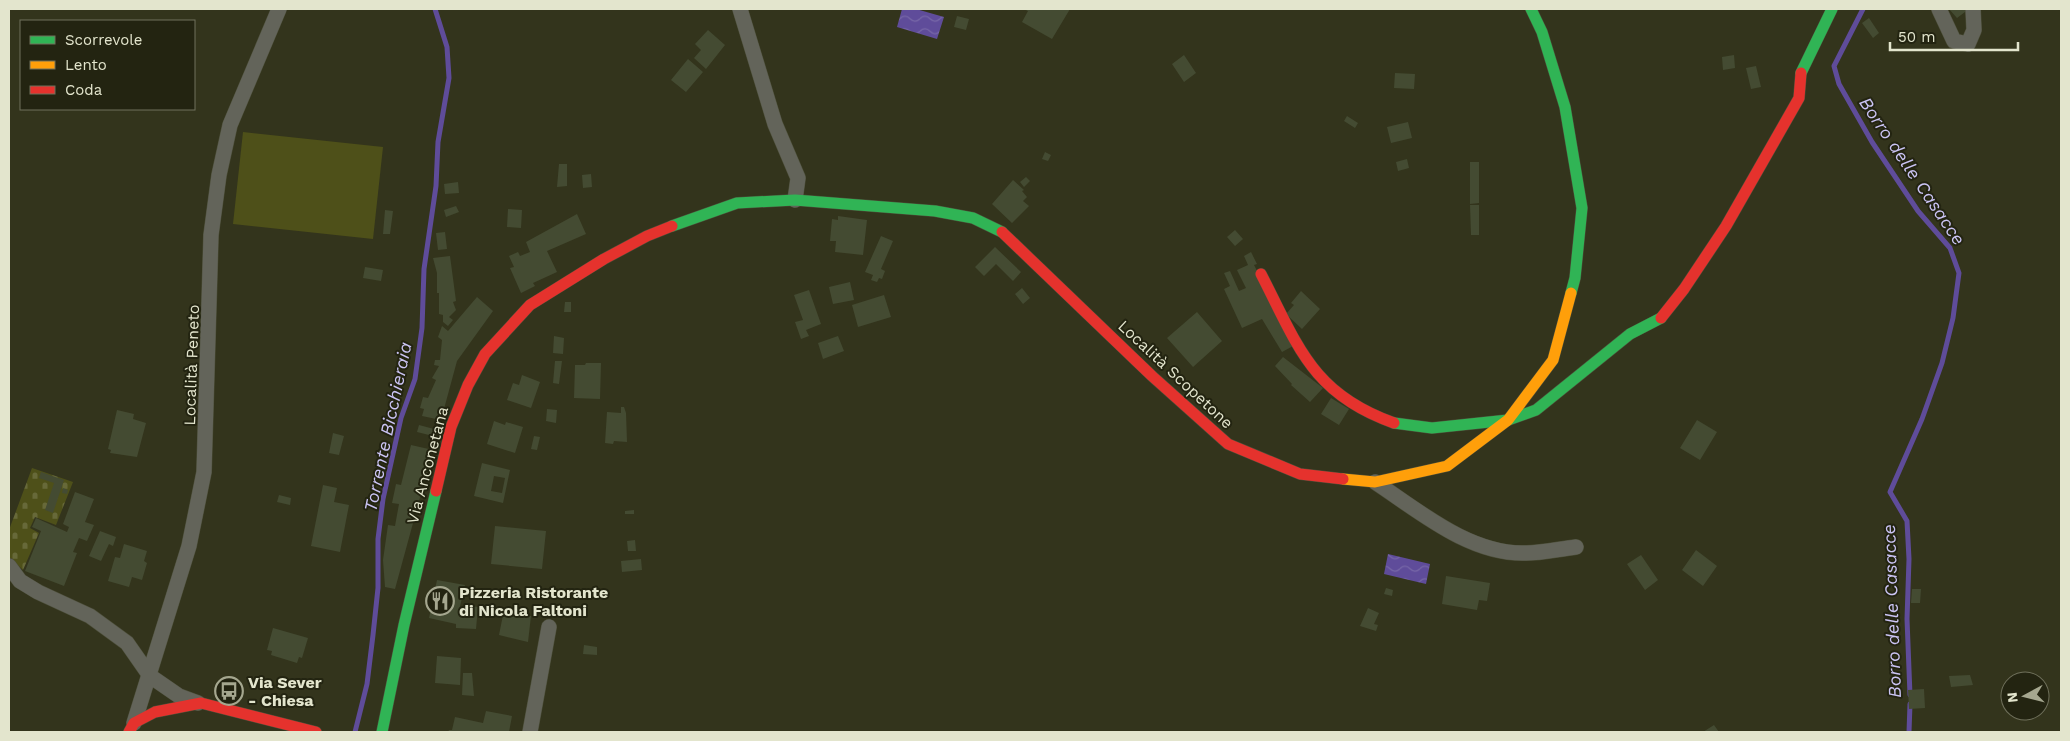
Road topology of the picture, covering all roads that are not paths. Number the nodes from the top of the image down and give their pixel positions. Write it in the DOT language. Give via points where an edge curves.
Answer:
graph roads {
  1 [pos="279,9"];
  2 [pos="740,9"];
  3 [pos="1532,9"];
  4 [pos="1832,9"];
  5 [pos="1939,9"];
  6 [pos="1973,9"];
  7 [pos="795,200"];
  8 [pos="1261,274"];
  9 [pos="1508,420"];
  10 [pos="1375,482"];
  11 [pos="1576,547"];
  12 [pos="9,566"];
  13 [pos="548,627"];
  14 [pos="150,676"];
  15 [pos="201,704"];
  16 [pos="132,728"];
  17 [pos="316,732"];
  18 [pos="382,732"];
  19 [pos="530,732"];
  1 -- 14 [label="street, Località Peneto" via="230,125 219,174 211,235 204,472 189,546"];
  2 -- 7 [label="street" via="773,116 798,178"];
  3 -- 9 [label="main road, Località Scopetone" via="1565,107 1582,208 1575,278 1553,360"];
  4 -- 9 [label="main road" via="1801,73 1798,98 1791,112 1726,226 1660,320 1630,334 1536,410"];
  5 -- 6 [label="street" via="1954,41 1968,44 1974,30"];
  7 -- 10 [label="main road, Località Scopetone" via="935,211 973,218 999,230 1228,444 1300,474"];
  7 -- 18 [label="main road, Via Anconetana" via="737,203 647,236 530,305 485,354 468,384 451,427"];
  8 -- 9 [label="main road" via="1305,359 1348,402 1397,424 1432,428"];
  9 -- 10 [label="main road, Località Scopetone" via="1447,466"];
  10 -- 11 [label="street" via="1443,527 1483,546 1525,553"];
  12 -- 14 [label="street" via="20,581 90,616 127,643"];
  13 -- 19 [label="street"];
  14 -- 15 [label="street" via="178,696"];
  14 -- 16 [label="street, Località Peneto"];
  15 -- 16 [label="main road" via="155,712"];
  15 -- 17 [label="main road"];
}
